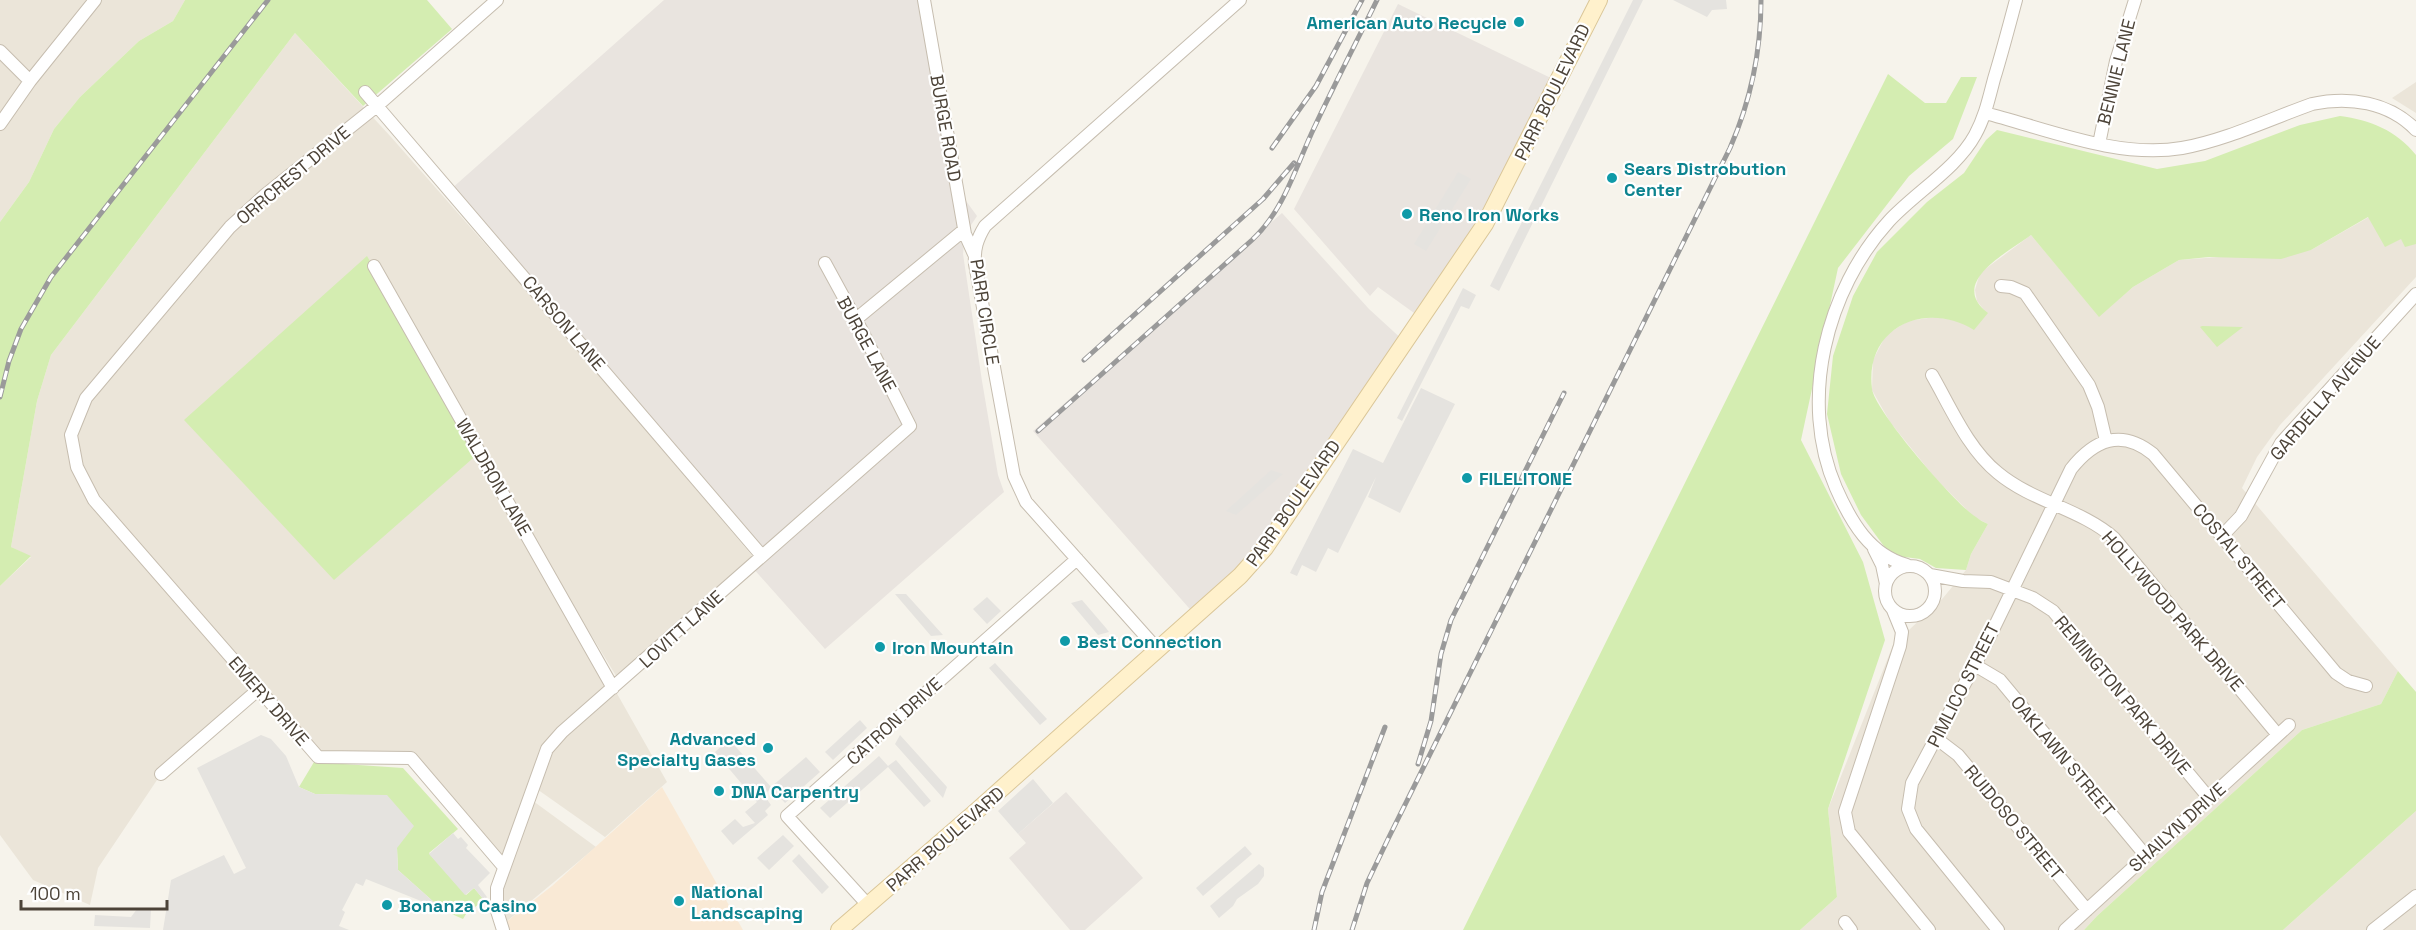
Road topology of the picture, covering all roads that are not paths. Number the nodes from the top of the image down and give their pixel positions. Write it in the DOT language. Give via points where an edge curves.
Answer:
graph roads {
  1 [pos="95,0"];
  2 [pos="497,0"];
  3 [pos="924,0"];
  4 [pos="1240,0"];
  5 [pos="1599,0"];
  6 [pos="2016,0"];
  7 [pos="2135,0"];
  8 [pos="0,51"];
  9 [pos="30,81"];
  10 [pos="365,92"];
  11 [pos="378,105"];
  12 [pos="1985,112"];
  13 [pos="0,124"];
  14 [pos="2416,130"];
  15 [pos="2099,144"];
  16 [pos="964,230"];
  17 [pos="974,255"];
  18 [pos="825,263"];
  19 [pos="374,266"];
  20 [pos="2001,286"];
  21 [pos="2416,294"];
  22 [pos="855,320"];
  23 [pos="1932,375"];
  24 [pos="86,398"];
  25 [pos="910,426"];
  26 [pos="2106,441"];
  27 [pos="2053,505"];
  28 [pos="2222,536"];
  29 [pos="1874,548"];
  30 [pos="762,556"];
  31 [pos="1077,559"];
  32 [pos="1907,565"];
  33 [pos="1930,574"];
  34 [pos="1963,580"];
  35 [pos="1886,584"];
  36 [pos="2011,588"];
  37 [pos="1934,598"];
  38 [pos="1893,610"];
  39 [pos="1917,615"];
  40 [pos="1902,632"];
  41 [pos="1158,650"];
  42 [pos="1973,664"];
  43 [pos="2366,686"];
  44 [pos="613,688"];
  45 [pos="259,689"];
  46 [pos="2289,725"];
  47 [pos="2278,735"];
  48 [pos="1937,740"];
  49 [pos="161,774"];
  50 [pos="2209,798"];
  51 [pos="2146,856"];
  52 [pos="504,867"];
  53 [pos="2416,896"];
  54 [pos="868,905"];
  55 [pos="2087,910"];
  56 [pos="503,930"];
  57 [pos="839,930"];
  58 [pos="1929,930"];
  59 [pos="1998,930"];
  60 [pos="2065,930"];
  61 [pos="2373,930"];
  1 -- 9 [label="street"];
  2 -- 11 [label="street, ORRCREST DRIVE"];
  3 -- 16 [label="street, BURGE ROAD"];
  4 -- 17 [label="street, PARR CIRCLE" via="985,226"];
  5 -- 41 [label="main road, PARR BOULEVARD" via="1479,233 1265,548 1240,576"];
  6 -- 12 [label="street"];
  7 -- 15 [label="street, BENNIE LANE" via="2116,62"];
  8 -- 9 [label="street"];
  9 -- 13 [label="street"];
  10 -- 11 [label="street, CARSON LANE"];
  11 -- 24 [label="street, ORRCREST DRIVE" via="230,227"];
  11 -- 30 [label="street, CARSON LANE"];
  12 -- 15 [label="street"];
  12 -- 29 [label="street" via="1965,150 1889,222 1869,248 1848,279 1828,336 1819,402 1824,453 1841,500"];
  14 -- 15 [label="street" via="2378,106 2343,100 2312,104 2182,148 2138,150"];
  16 -- 17 [label="street, BURGE ROAD"];
  16 -- 22 [label="street"];
  17 -- 31 [label="street, PARR CIRCLE" via="1014,476 1026,502"];
  18 -- 22 [label="street, BURGE LANE"];
  19 -- 44 [label="street, WALDRON LANE"];
  20 -- 26 [label="street" via="2025,293 2078,369 2096,398"];
  21 -- 28 [label="street, GARDELLA AVENUE" via="2281,443 2241,516"];
  22 -- 25 [label="street, BURGE LANE"];
  23 -- 27 [label="street, HOLLYWOOD PARK DRIVE" via="1988,464"];
  24 -- 45 [label="street, EMERY DRIVE" via="71,435 77,467 94,500"];
  25 -- 30 [label="street, LOVITT LANE"];
  26 -- 27 [label="street, PIMLICO STREET" via="2082,455"];
  26 -- 28 [label="street, COSTAL STREET" via="2135,442 2152,454"];
  27 -- 36 [label="street, PIMLICO STREET"];
  27 -- 47 [label="street, HOLLYWOOD PARK DRIVE" via="2092,522 2114,538"];
  28 -- 43 [label="street, COSTAL STREET" via="2336,673"];
  29 -- 32 [label="street"];
  29 -- 35 [label="street"];
  30 -- 44 [label="street, LOVITT LANE"];
  31 -- 41 [label="street, PARR CIRCLE"];
  31 -- 54 [label="street, CATRON DRIVE" via="787,816"];
  32 -- 33 [label="street"];
  32 -- 35 [label="street" via="1892,572"];
  33 -- 34 [label="street, REMINGTON PARK DRIVE"];
  33 -- 37 [label="street"];
  34 -- 36 [label="street, REMINGTON PARK DRIVE"];
  34 -- 37 [label="street"];
  35 -- 38 [label="street" via="1885,596"];
  36 -- 42 [label="street, PIMLICO STREET"];
  36 -- 50 [label="street, REMINGTON PARK DRIVE" via="2053,611"];
  37 -- 39 [label="street"];
  38 -- 39 [label="street"];
  38 -- 40 [label="street"];
  39 -- 40 [label="street"];
  40 -- 58 [label="street" via="1845,812 1849,832"];
  41 -- 54 [label="main road, PARR BOULEVARD"];
  42 -- 48 [label="street, PIMLICO STREET"];
  42 -- 51 [label="street, OAKLAWN STREET" via="2000,680"];
  44 -- 52 [label="street, LOVITT LANE" via="547,749"];
  45 -- 49 [label="street"];
  45 -- 52 [label="street, EMERY DRIVE" via="318,757 411,758"];
  46 -- 47 [label="street, SHAILYN DRIVE"];
  47 -- 50 [label="street, SHAILYN DRIVE"];
  48 -- 55 [label="street, RUIDOSO STREET" via="1958,754"];
  48 -- 59 [label="street, PIMLICO STREET" via="1912,783 1908,809 1916,828"];
  50 -- 51 [label="street, SHAILYN DRIVE"];
  51 -- 55 [label="street, SHAILYN DRIVE"];
  52 -- 56 [label="street" via="496,900"];
  53 -- 61 [label="street"];
  54 -- 57 [label="main road, PARR BOULEVARD"];
  55 -- 60 [label="street, SHAILYN DRIVE"];
}
